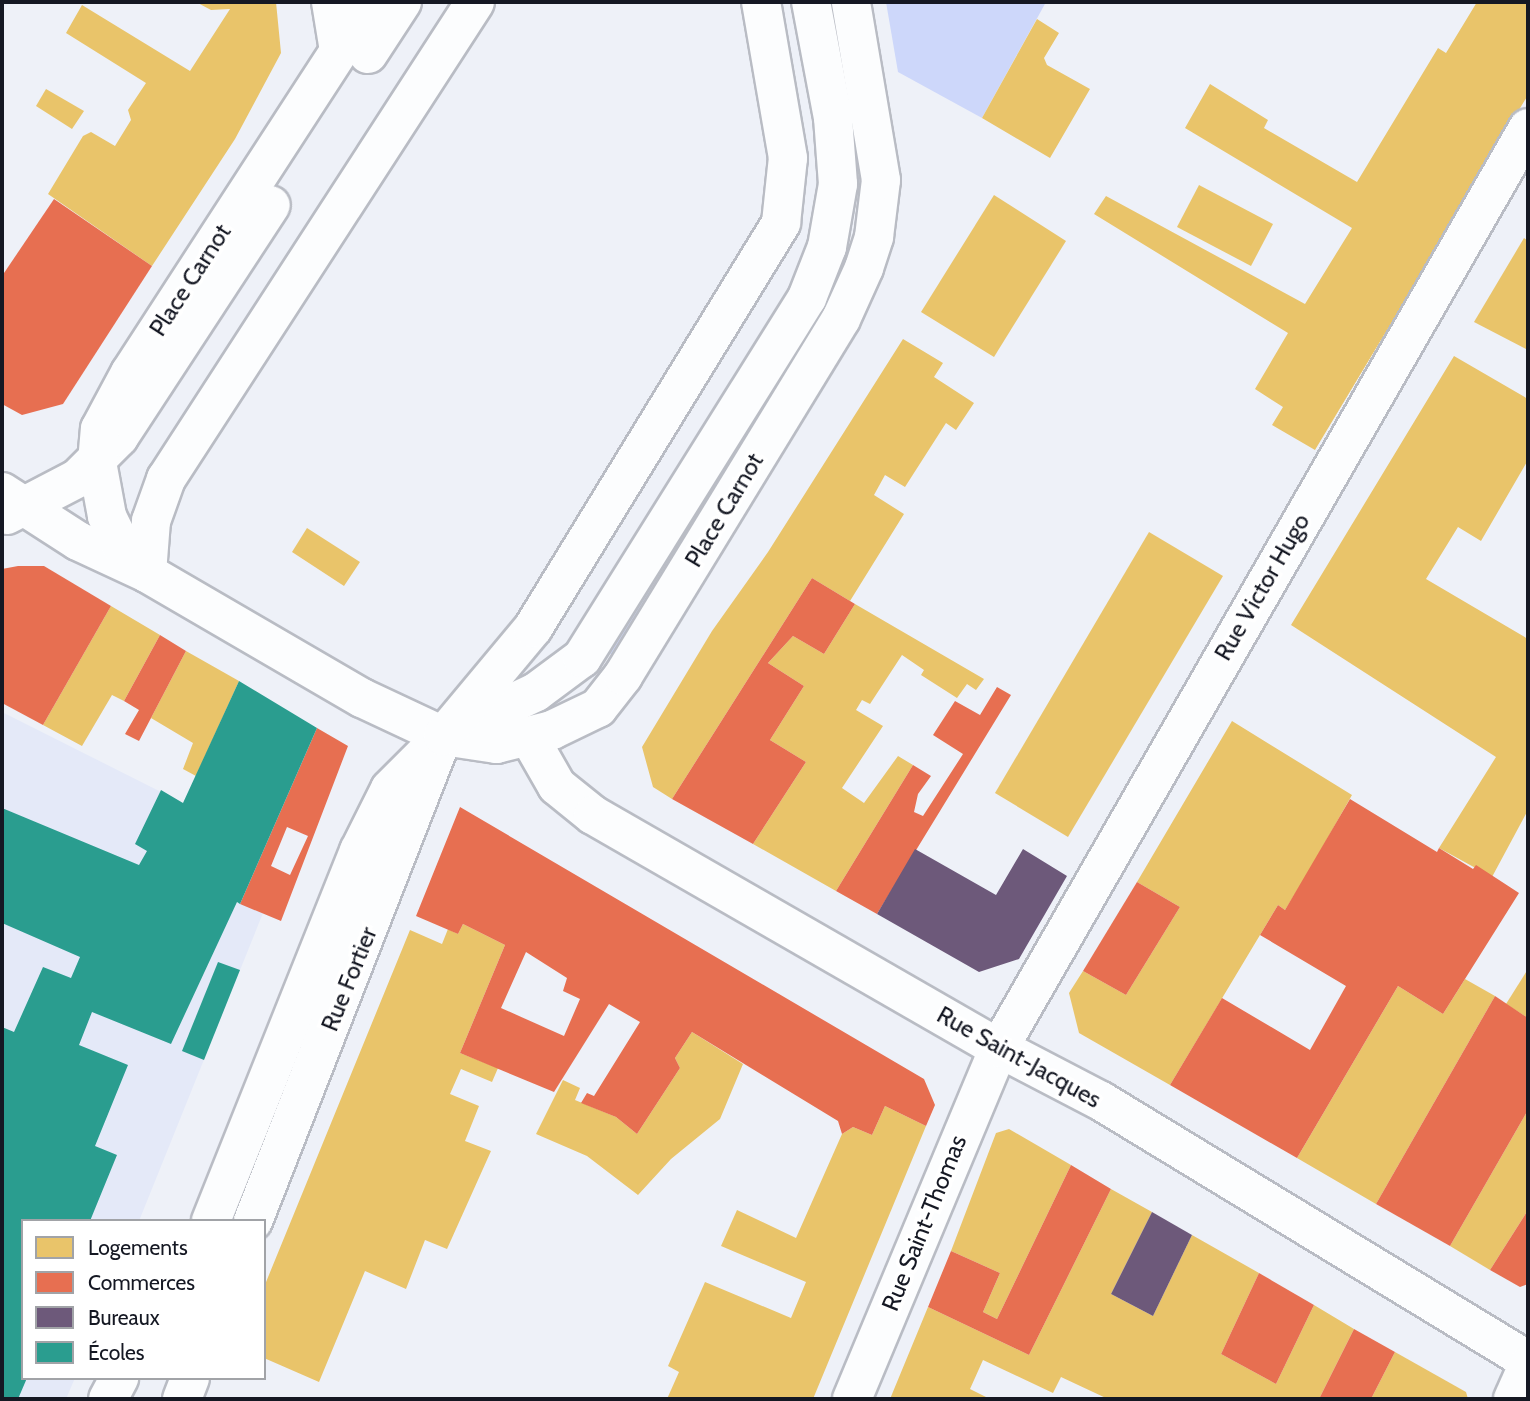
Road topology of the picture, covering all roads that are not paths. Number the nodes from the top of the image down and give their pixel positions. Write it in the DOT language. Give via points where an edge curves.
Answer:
graph roads {
  1 [pos="331,2"];
  2 [pos="371,2"];
  3 [pos="402,2"];
  4 [pos="475,2"];
  5 [pos="761,2"];
  6 [pos="811,2"];
  7 [pos="851,2"];
  8 [pos="339,51"];
  9 [pos="1528,128"];
  10 [pos="879,153"];
  11 [pos="838,195"];
  12 [pos="748,282"];
  13 [pos="97,462"];
  14 [pos="10,506"];
  15 [pos="147,573"];
  16 [pos="443,736"];
  17 [pos="529,737"];
  18 [pos="999,1048"];
  19 [pos="212,1219"];
  20 [pos="254,1219"];
  21 [pos="1528,1363"];
  22 [pos="118,1380"];
  23 [pos="189,1380"];
  24 [pos="108,1399"];
  25 [pos="182,1399"];
  26 [pos="852,1399"];
  27 [pos="1513,1399"];
  1 -- 8 [label="street"];
  2 -- 8 [label="street, Place Carnot"];
  3 -- 13 [label="street" via="143,404"];
  4 -- 15 [label="street" via="166,479 151,521"];
  5 -- 12 [label="street" via="789,176 781,223"];
  6 -- 11 [label="street" via="835,129"];
  7 -- 10 [label="street, Place Carnot"];
  8 -- 13 [label="street, Place Carnot" via="119,390 100,429"];
  9 -- 18 [label="street, Rue Victor Hugo"];
  10 -- 11 [label="street"];
  10 -- 17 [label="street, Place Carnot" via="874,237 841,319 623,676 597,708"];
  11 -- 12 [label="street"];
  11 -- 16 [label="street" via="827,247 807,298 594,641 558,679"];
  12 -- 16 [label="street" via="533,628"];
  13 -- 14 [label="street"];
  13 -- 15 [label="street, Place Carnot" via="114,531"];
  14 -- 15 [label="street, Place Carnot"];
  15 -- 16 [label="street, Place Carnot" via="362,698"];
  16 -- 17 [label="street, Place Carnot" via="496,744"];
  16 -- 19 [label="street" via="390,789 368,829"];
  16 -- 20 [label="street, Rue Fortier"];
  17 -- 18 [label="street, Rue Saint-Jacques" via="569,800"];
  18 -- 21 [label="street, Rue Saint-Jacques" via="1101,1101"];
  18 -- 26 [label="street, Rue Saint-Thomas"];
  21 -- 27 [label="street"];
  22 -- 24 [label="street"];
  23 -- 25 [label="street"];
}
